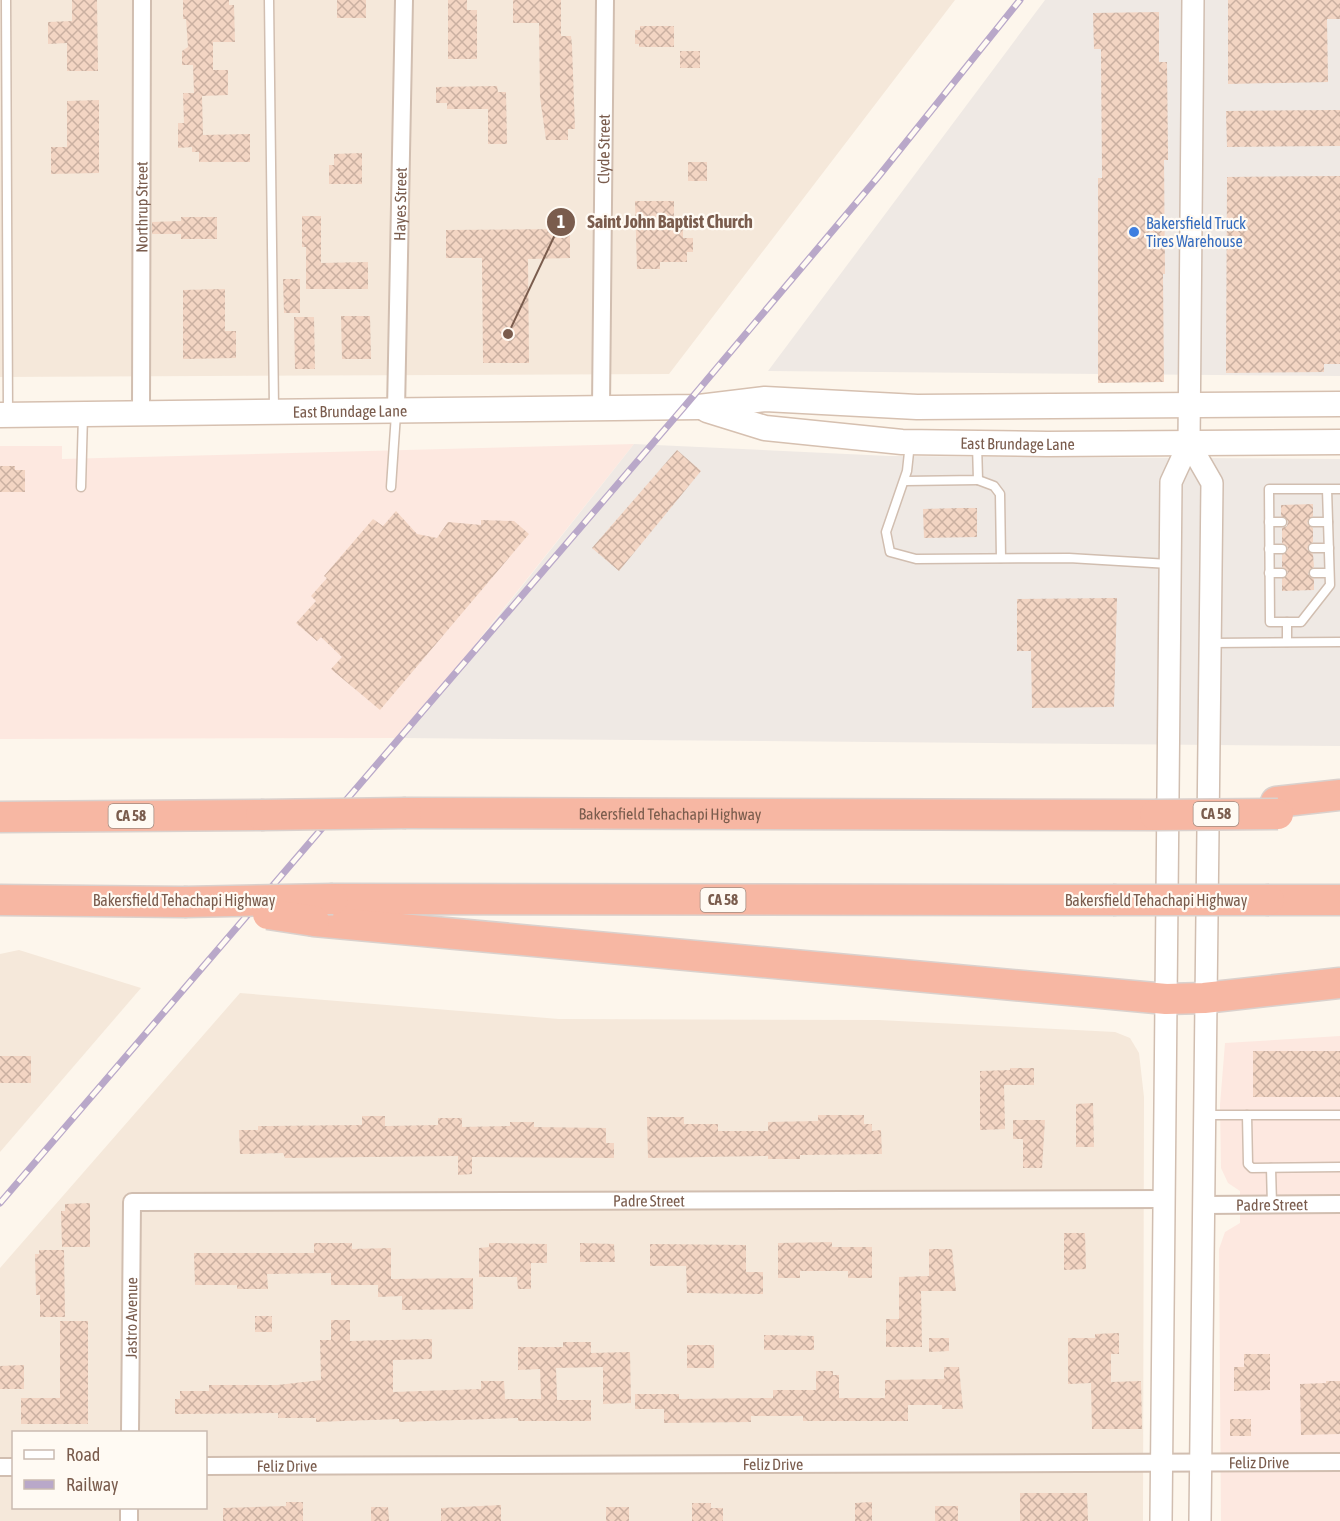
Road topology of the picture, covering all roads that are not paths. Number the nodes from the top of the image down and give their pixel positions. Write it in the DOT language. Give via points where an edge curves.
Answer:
graph roads {
  1 [pos="6,0"];
  2 [pos="142,0"];
  3 [pos="269,0"];
  4 [pos="404,0"];
  5 [pos="605,0"];
  6 [pos="1193,0"];
  7 [pos="1340,404"];
  8 [pos="1190,406"];
  9 [pos="601,407"];
  10 [pos="699,407"];
  11 [pos="396,410"];
  12 [pos="274,412"];
  13 [pos="82,414"];
  14 [pos="141,414"];
  15 [pos="4,415"];
  16 [pos="910,442"];
  17 [pos="1340,442"];
  18 [pos="977,443"];
  19 [pos="1189,443"];
  20 [pos="978,480"];
  21 [pos="904,481"];
  22 [pos="391,487"];
  23 [pos="81,488"];
  24 [pos="1327,489"];
  25 [pos="1340,489"];
  26 [pos="1269,522"];
  27 [pos="1282,522"];
  28 [pos="1313,522"];
  29 [pos="1328,522"];
  30 [pos="1313,548"];
  31 [pos="1329,548"];
  32 [pos="1269,549"];
  33 [pos="1282,549"];
  34 [pos="1001,558"];
  35 [pos="1171,564"];
  36 [pos="1269,573"];
  37 [pos="1282,573"];
  38 [pos="1314,573"];
  39 [pos="1329,573"];
  40 [pos="1287,622"];
  41 [pos="1287,642"];
  42 [pos="1340,642"];
  43 [pos="1210,643"];
  44 [pos="1340,795"];
  45 [pos="1277,808"];
  46 [pos="1340,814"];
  47 [pos="0,817"];
  48 [pos="0,900"];
  49 [pos="1340,900"];
  50 [pos="184,902"];
  51 [pos="1340,982"];
  52 [pos="1204,998"];
  53 [pos="1166,999"];
  54 [pos="1204,1115"];
  55 [pos="1247,1115"];
  56 [pos="1340,1115"];
  57 [pos="1340,1167"];
  58 [pos="1271,1168"];
  59 [pos="1165,1199"];
  60 [pos="132,1202"];
  61 [pos="1340,1204"];
  62 [pos="1203,1205"];
  63 [pos="1272,1205"];
  64 [pos="130,1431"];
  65 [pos="1340,1462"];
  66 [pos="1161,1463"];
  67 [pos="1200,1463"];
  68 [pos="207,1466"];
  69 [pos="1161,1521"];
  70 [pos="1200,1521"];
  1 -- 15 [label="lane"];
  2 -- 14 [label="street, Northrup Street"];
  3 -- 12 [label="lane"];
  4 -- 11 [label="street, Hayes Street"];
  5 -- 9 [label="street, Clyde Street"];
  6 -- 8 [label="street"];
  7 -- 8 [label="main road, East Brundage Lane"];
  8 -- 10 [label="main road, East Brundage Lane" via="917,407 765,399"];
  8 -- 19 [label="street"];
  9 -- 10 [label="main road, East Brundage Lane"];
  9 -- 11 [label="main road, East Brundage Lane"];
  10 -- 16 [label="main road, East Brundage Lane" via="765,428"];
  11 -- 12 [label="main road, East Brundage Lane"];
  11 -- 22 [label="lane"];
  12 -- 14 [label="main road, East Brundage Lane"];
  13 -- 14 [label="main road, East Brundage Lane"];
  13 -- 15 [label="main road, East Brundage Lane"];
  13 -- 23 [label="lane"];
  16 -- 18 [label="main road, East Brundage Lane"];
  16 -- 21 [label="lane"];
  17 -- 19 [label="main road, East Brundage Lane"];
  18 -- 19 [label="main road, East Brundage Lane"];
  18 -- 20 [label="lane"];
  19 -- 35 [label="street" via="1171,482"];
  19 -- 43 [label="street" via="1212,483"];
  20 -- 21 [label="lane"];
  20 -- 34 [label="lane" via="994,486 1000,494"];
  21 -- 34 [label="lane" via="886,532 890,552 916,559"];
  24 -- 25 [label="lane"];
  24 -- 26 [label="lane" via="1269,489"];
  24 -- 29 [label="lane"];
  26 -- 27 [label="lane"];
  26 -- 32 [label="lane"];
  28 -- 29 [label="lane"];
  29 -- 31 [label="lane"];
  30 -- 31 [label="lane"];
  31 -- 39 [label="lane"];
  32 -- 33 [label="lane"];
  32 -- 36 [label="lane"];
  34 -- 35 [label="lane"];
  35 -- 53 [label="street"];
  36 -- 37 [label="lane"];
  36 -- 40 [label="lane" via="1270,622"];
  38 -- 39 [label="lane"];
  39 -- 40 [label="lane" via="1330,585 1301,622"];
  40 -- 41 [label="lane"];
  41 -- 42 [label="lane"];
  41 -- 43 [label="lane"];
  43 -- 52 [label="street"];
  44 -- 45 [label="highway"];
  45 -- 46 [label="highway"];
  45 -- 47 [label="highway, Bakersfield Tehachapi Highway / CA 58, bridge" via="1108,816 406,813"];
  48 -- 50 [label="highway, Bakersfield Tehachapi Highway / CA 58"];
  49 -- 50 [label="highway, Bakersfield Tehachapi Highway / CA 58, bridge"];
  50 -- 53 [label="highway, bridge" via="314,921"];
  51 -- 52 [label="highway"];
  52 -- 53 [label="highway"];
  52 -- 54 [label="street"];
  53 -- 59 [label="street"];
  54 -- 55 [label="lane"];
  54 -- 62 [label="street"];
  55 -- 56 [label="lane"];
  55 -- 58 [label="lane" via="1248,1164 1252,1168"];
  57 -- 58 [label="lane"];
  58 -- 63 [label="lane"];
  59 -- 60 [label="street, Padre Street"];
  59 -- 66 [label="street"];
  60 -- 64 [label="street, Jastro Avenue"];
  61 -- 63 [label="street, Padre Street"];
  62 -- 63 [label="street, Padre Street"];
  62 -- 67 [label="street"];
  65 -- 67 [label="street, Feliz Drive"];
  66 -- 67 [label="street, Feliz Drive"];
  66 -- 68 [label="street, Feliz Drive"];
  66 -- 69 [label="street"];
  67 -- 70 [label="street"];
}
